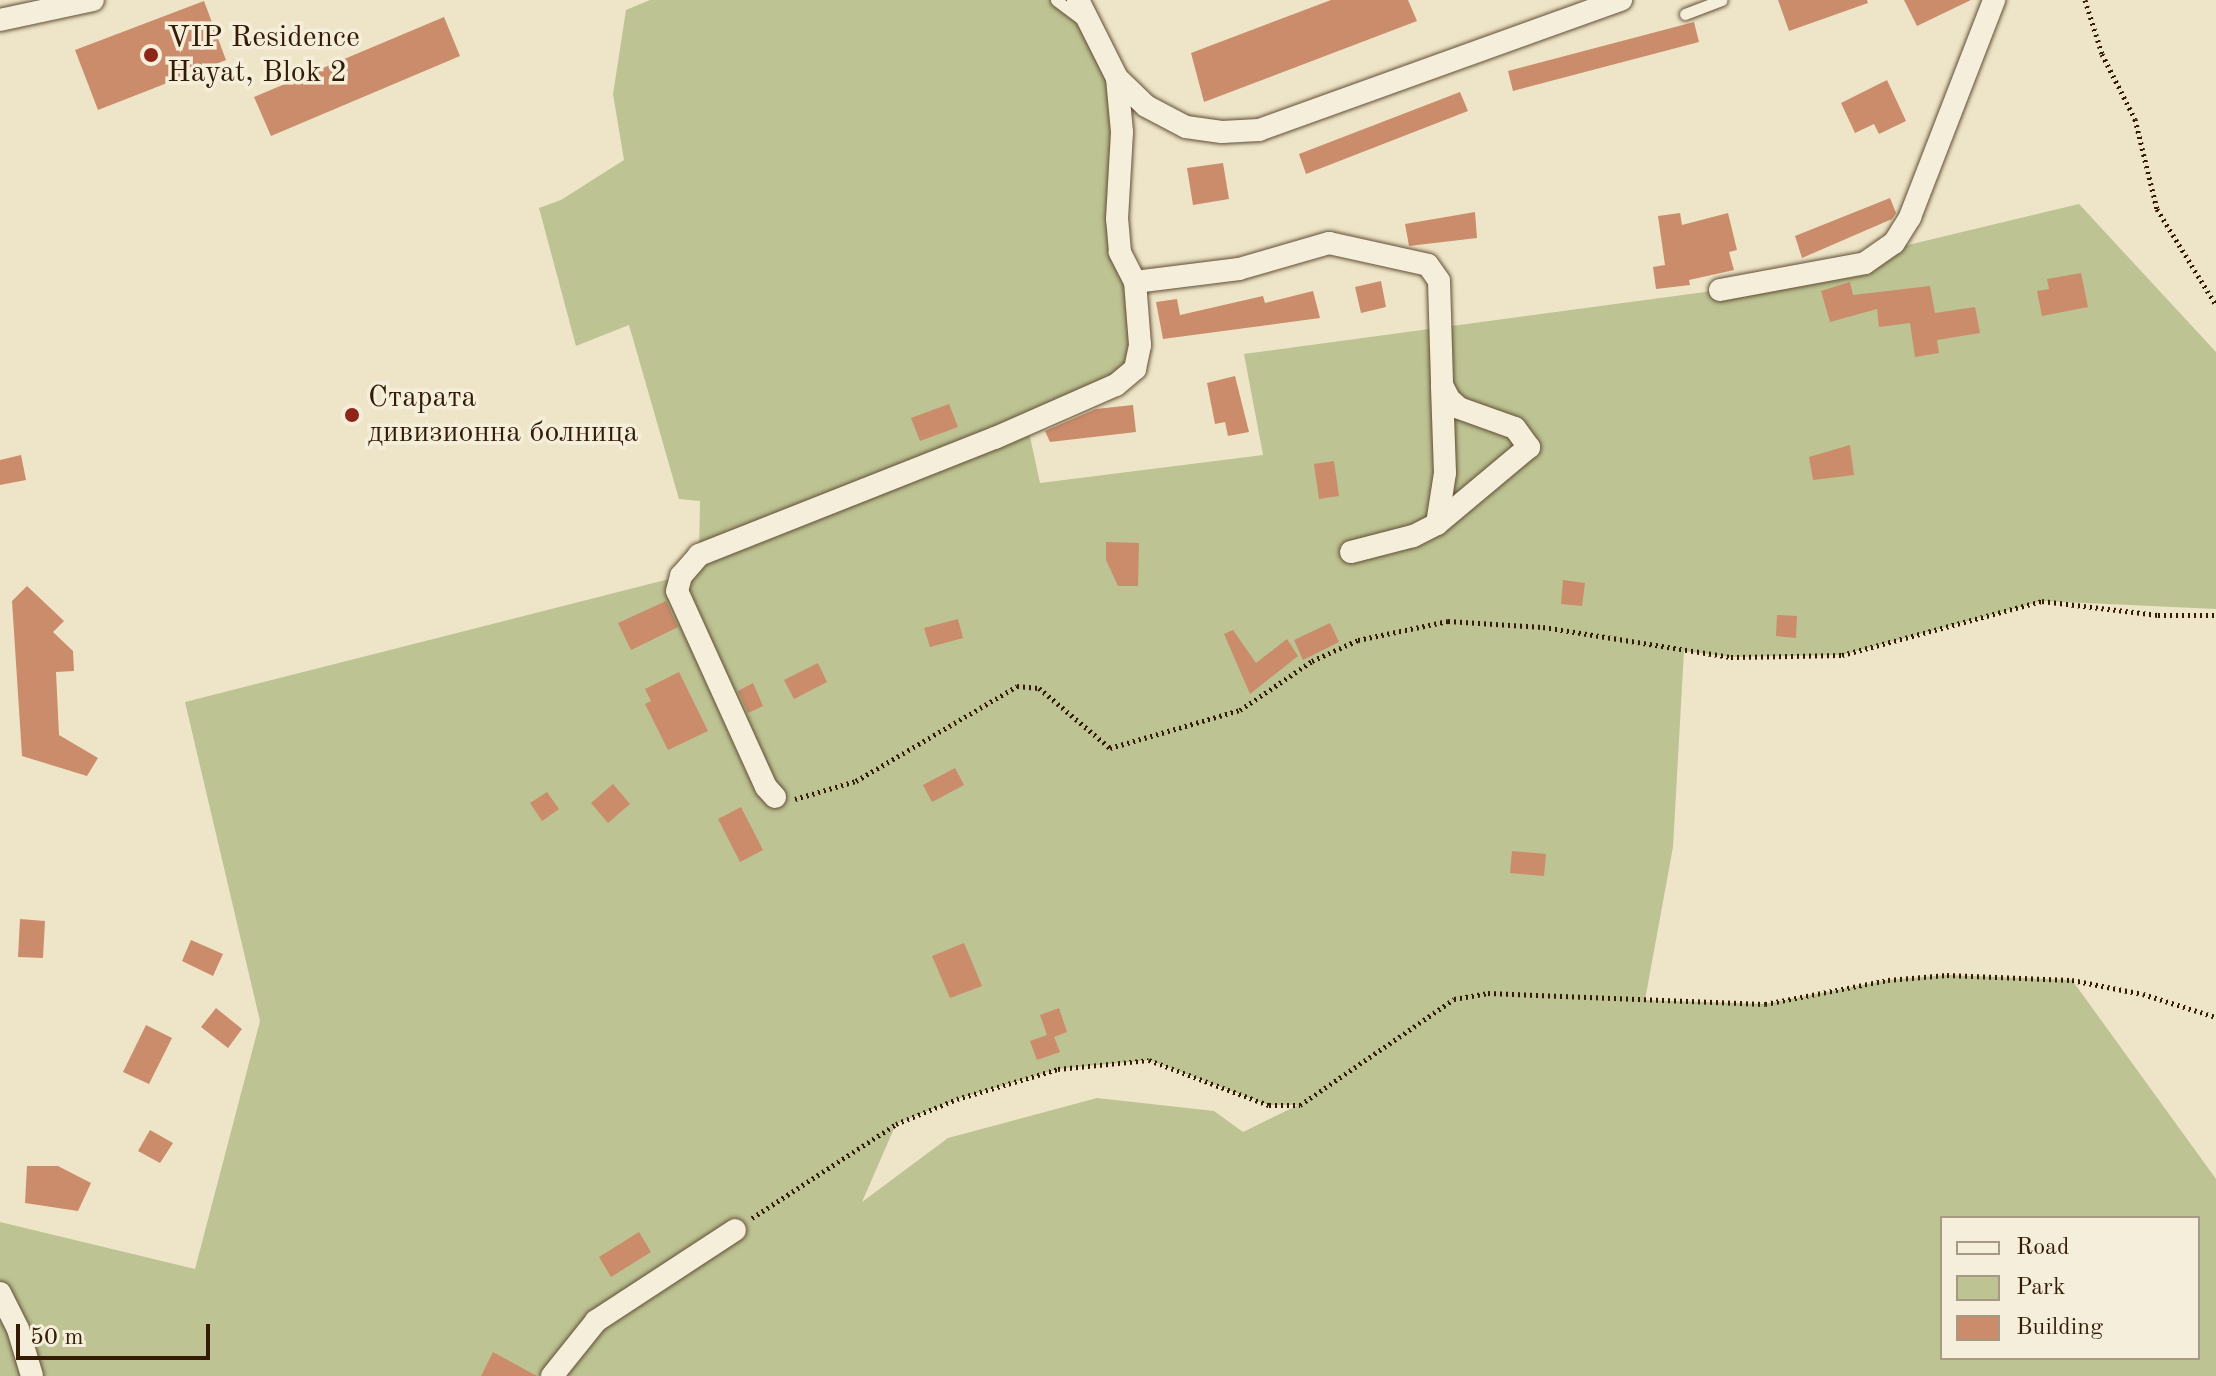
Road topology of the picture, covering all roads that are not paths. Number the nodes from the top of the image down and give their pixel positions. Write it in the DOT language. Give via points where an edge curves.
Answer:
graph roads {
  1 [pos="93,0"];
  2 [pos="1056,0"];
  3 [pos="1621,0"];
  4 [pos="1721,0"];
  5 [pos="1994,0"];
  6 [pos="1082,11"];
  7 [pos="1685,14"];
  8 [pos="0,20"];
  9 [pos="1117,78"];
  10 [pos="1135,282"];
  11 [pos="1720,290"];
  12 [pos="1442,385"];
  13 [pos="1437,524"];
  14 [pos="1351,552"];
  15 [pos="775,797"];
  16 [pos="735,1230"];
  17 [pos="0,1293"];
  18 [pos="32,1376"];
  19 [pos="552,1376"];
  1 -- 8 [label="street"];
  2 -- 6 [label="lane"];
  3 -- 9 [label="street" via="1259,130 1186,127 1146,106"];
  4 -- 7 [label="lane"];
  5 -- 11 [label="street" via="1910,217 1894,243 1865,263"];
  6 -- 9 [label="street"];
  9 -- 10 [label="street" via="1122,132 1117,219 1120,252"];
  10 -- 12 [label="street" via="1239,269 1329,243 1428,265 1439,281"];
  10 -- 15 [label="street" via="1140,345 1135,369 1116,385 827,508 699,555 681,576 677,591"];
  12 -- 13 [label="street" via="1445,473"];
  12 -- 13 [label="street" via="1459,408 1515,428 1529,447"];
  13 -- 14 [label="street"];
  16 -- 19 [label="street" via="596,1321"];
  17 -- 18 [label="street"];
}
